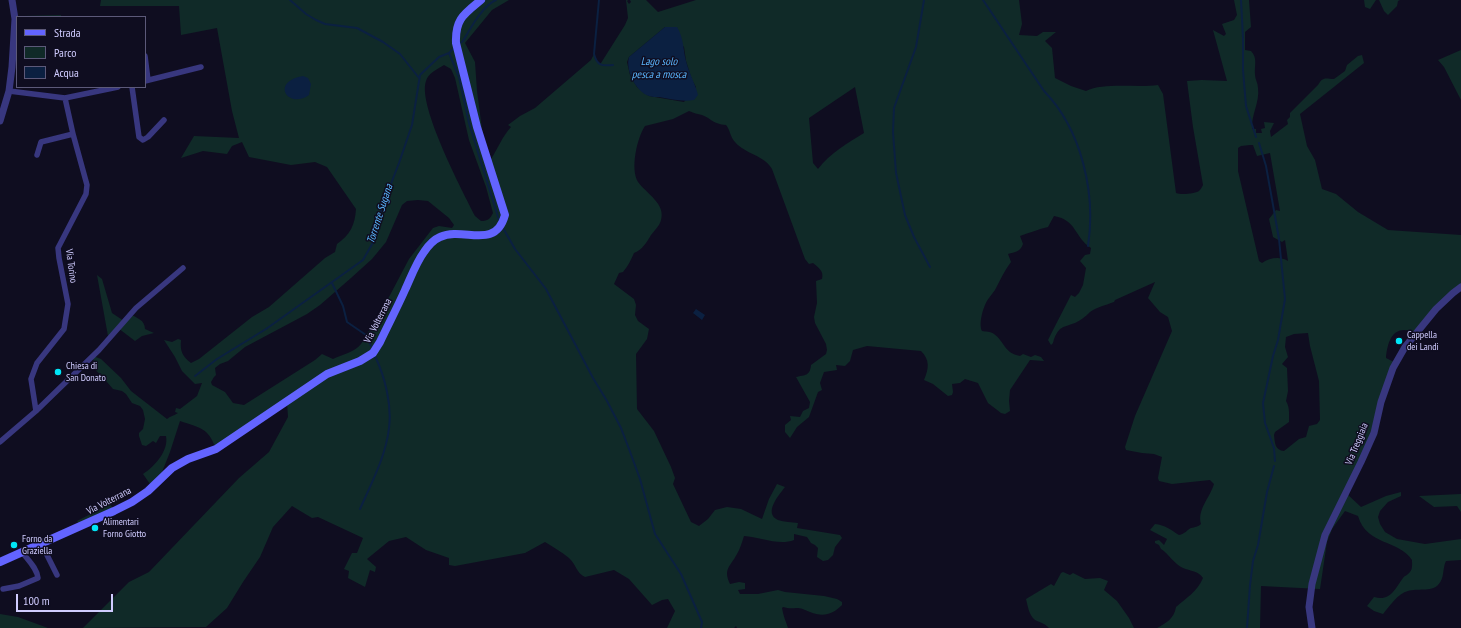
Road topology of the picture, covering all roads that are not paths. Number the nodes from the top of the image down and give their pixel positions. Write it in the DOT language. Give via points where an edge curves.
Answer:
graph roads {
  1 [pos="12,0"];
  2 [pos="482,0"];
  3 [pos="201,67"];
  4 [pos="146,68"];
  5 [pos="147,81"];
  6 [pos="113,88"];
  7 [pos="132,88"];
  8 [pos="9,91"];
  9 [pos="65,98"];
  10 [pos="164,120"];
  11 [pos="0,121"];
  12 [pos="73,134"];
  13 [pos="37,155"];
  14 [pos="183,268"];
  15 [pos="1461,287"];
  16 [pos="36,411"];
  17 [pos="0,442"];
  18 [pos="41,543"];
  19 [pos="22,552"];
  20 [pos="0,562"];
  21 [pos="57,575"];
  22 [pos="3,589"];
  23 [pos="1312,628"];
  1 -- 8 [label="street" via="15,19"];
  2 -- 18 [label="main road, Via Volterrana" via="458,22 455,33 477,127 504,215 497,231 478,236 451,234 432,242 424,251 373,353 327,374 216,449 172,468 132,502"];
  3 -- 5 [label="street"];
  4 -- 5 [label="street"];
  6 -- 9 [label="street"];
  7 -- 10 [label="street" via="139,137 143,140 148,137"];
  8 -- 9 [label="street"];
  8 -- 11 [label="street"];
  9 -- 12 [label="street, Via Torino"];
  12 -- 13 [label="street" via="41,142"];
  12 -- 16 [label="street, Via Torino" via="87,185 86,194 58,248 68,304 64,329 37,363 31,379"];
  14 -- 16 [label="street" via="136,308 99,350"];
  15 -- 23 [label="street, Via Treggiaia" via="1436,309 1405,347 1393,368 1374,432 1325,535 1312,584 1309,607"];
  16 -- 17 [label="street"];
  18 -- 19 [label="main road, Via Volterrana"];
  18 -- 21 [label="street"];
  19 -- 20 [label="main road, Via Volterrana"];
  19 -- 22 [label="street" via="34,567 38,578"];
}
